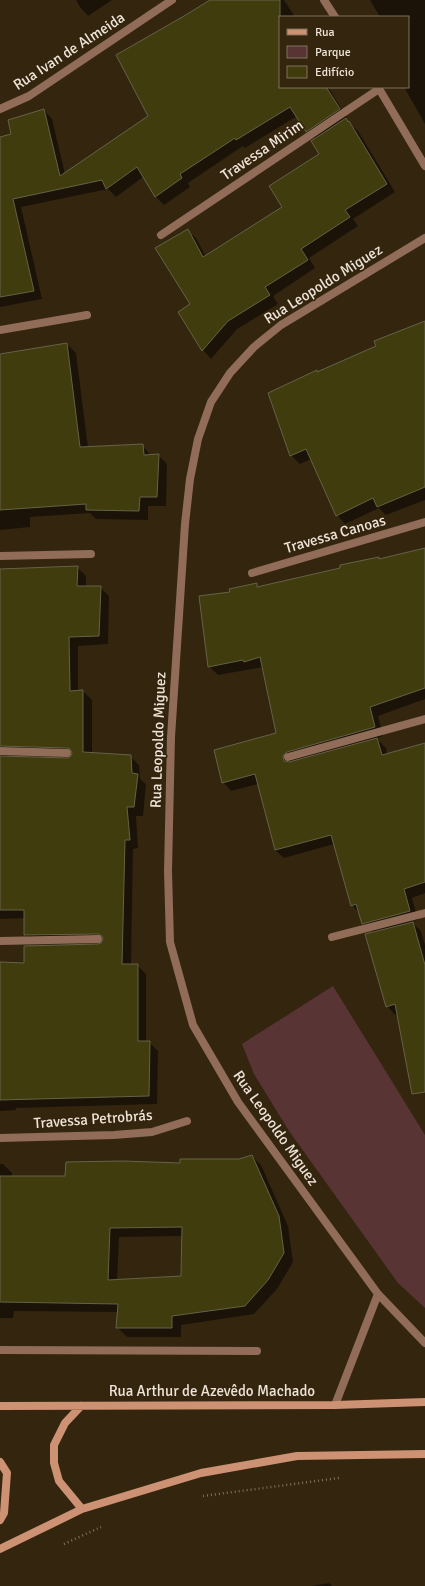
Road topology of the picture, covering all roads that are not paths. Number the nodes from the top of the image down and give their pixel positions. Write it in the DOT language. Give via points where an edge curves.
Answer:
graph roads {
  1 [pos="172,0"];
  2 [pos="324,0"];
  3 [pos="333,16"];
  4 [pos="378,88"];
  5 [pos="0,109"];
  6 [pos="425,166"];
  7 [pos="161,235"];
  8 [pos="425,238"];
  9 [pos="87,315"];
  10 [pos="0,330"];
  11 [pos="425,522"];
  12 [pos="90,554"];
  13 [pos="0,556"];
  14 [pos="252,573"];
  15 [pos="425,719"];
  16 [pos="0,751"];
  17 [pos="67,753"];
  18 [pos="288,757"];
  19 [pos="425,913"];
  20 [pos="332,937"];
  21 [pos="98,939"];
  22 [pos="0,941"];
  23 [pos="187,1121"];
  24 [pos="0,1138"];
  25 [pos="378,1294"];
  26 [pos="425,1343"];
  27 [pos="0,1350"];
  28 [pos="257,1351"];
  29 [pos="425,1402"];
  30 [pos="335,1405"];
  31 [pos="0,1406"];
  32 [pos="80,1406"];
  33 [pos="425,1454"];
  34 [pos="0,1462"];
  35 [pos="82,1509"];
  36 [pos="0,1520"];
  37 [pos="0,1549"];
  1 -- 5 [label="street, Rua Ivan de Almeida" via="30,96"];
  2 -- 3 [label="street"];
  4 -- 6 [label="street"];
  4 -- 7 [label="street, Travessa Mirim"];
  8 -- 25 [label="street, Rua Leopoldo Miguez" via="281,325 254,347 230,373 211,402 198,439 190,479 180,586 171,737 168,871 170,942 193,1024 238,1102"];
  9 -- 10 [label="street"];
  11 -- 14 [label="street, Travessa Canoas"];
  12 -- 13 [label="street"];
  15 -- 18 [label="street"];
  16 -- 17 [label="street"];
  19 -- 20 [label="street"];
  21 -- 22 [label="street"];
  23 -- 24 [label="street, Travessa Petrobrás" via="152,1132"];
  25 -- 26 [label="street, Rua Leopoldo Miguez"];
  25 -- 30 [label="street"];
  27 -- 28 [label="street"];
  29 -- 30 [label="street, Rua Arthur de Azevêdo Machado"];
  30 -- 32 [label="street, Rua Arthur de Azevêdo Machado"];
  31 -- 32 [label="street, Rua Arthur de Azevêdo Machado"];
  32 -- 35 [label="street" via="65,1423 54,1445 54,1463 59,1481"];
  33 -- 35 [label="street" via="297,1456 201,1473"];
  34 -- 36 [label="street" via="7,1473 4,1513"];
  35 -- 37 [label="street"];
}
